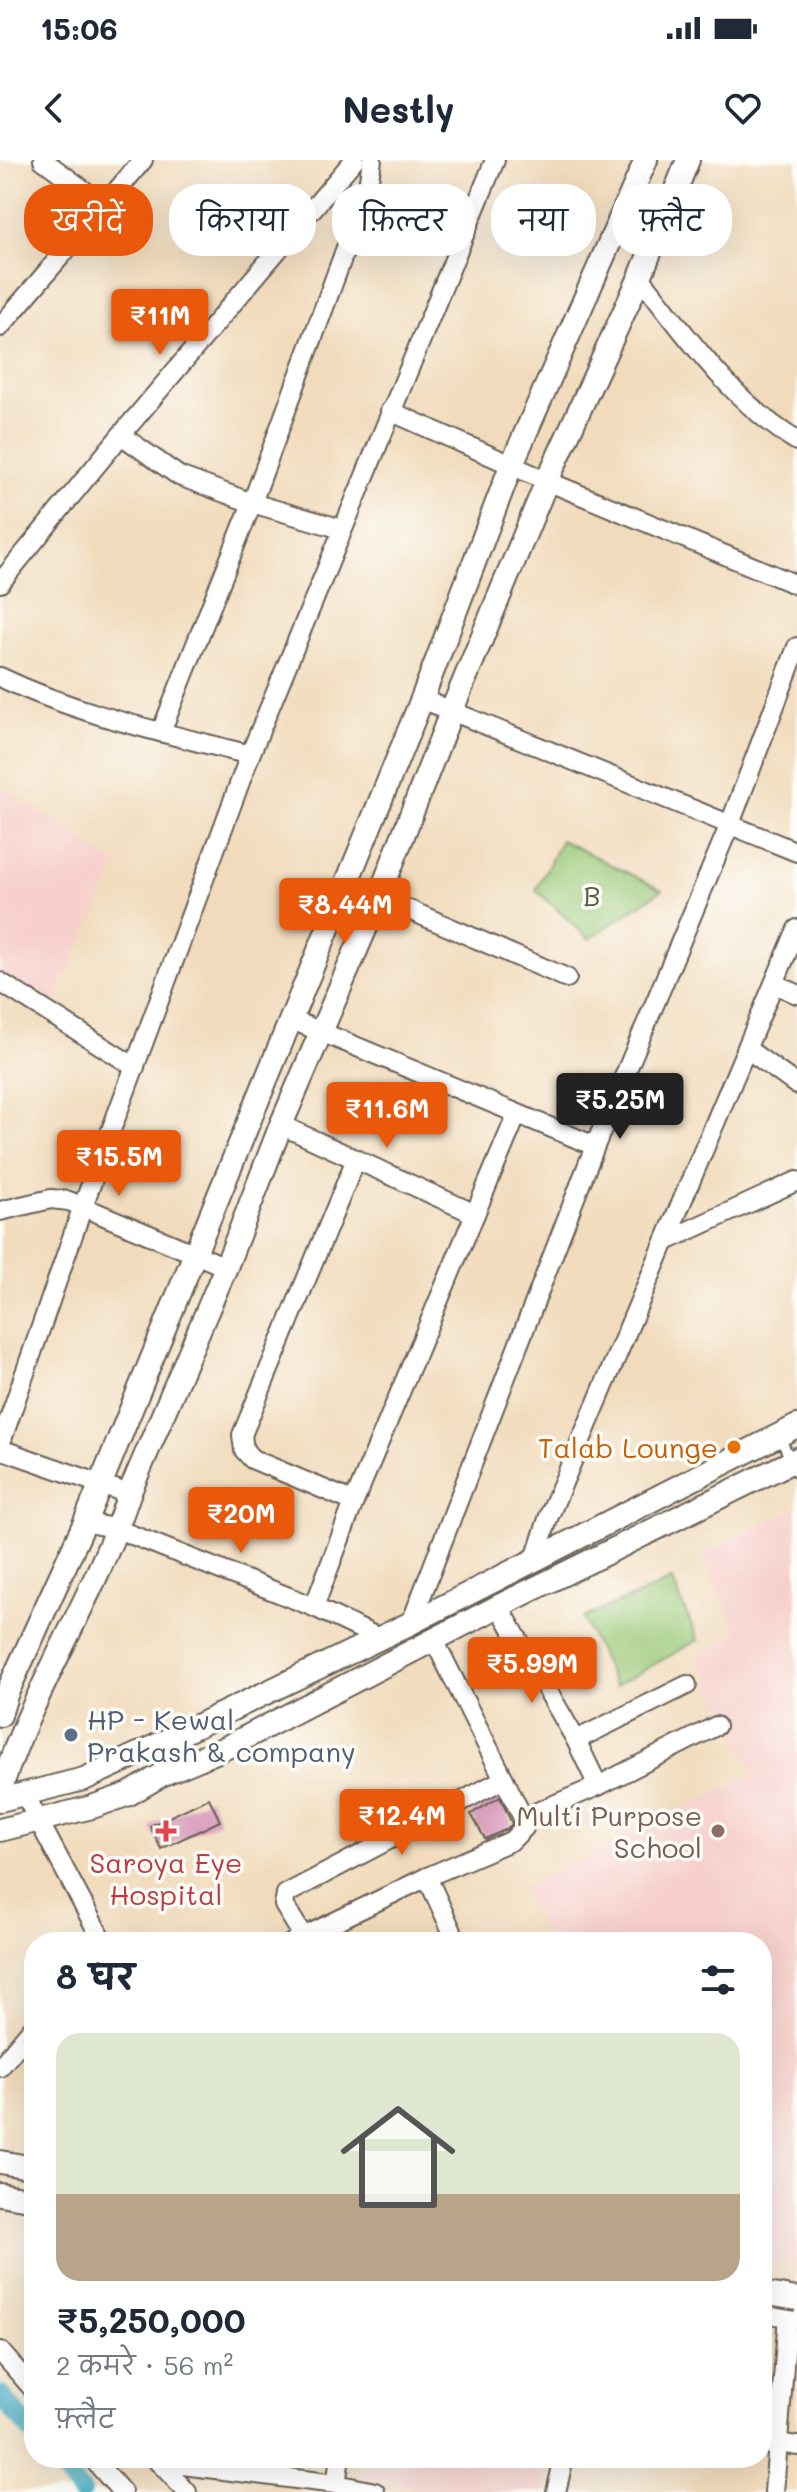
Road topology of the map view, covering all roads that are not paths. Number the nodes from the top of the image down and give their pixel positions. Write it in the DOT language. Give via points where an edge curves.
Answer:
graph roads {
  1 [pos="43,160"];
  2 [pos="143,160"];
  3 [pos="354,160"];
  4 [pos="372,160"];
  5 [pos="495,160"];
  6 [pos="646,160"];
  7 [pos="688,160"];
  8 [pos="76,184"];
  9 [pos="122,184"];
  10 [pos="61,256"];
  11 [pos="640,277"];
  12 [pos="0,327"];
  13 [pos="390,411"];
  14 [pos="121,435"];
  15 [pos="797,441"];
  16 [pos="511,466"];
  17 [pos="547,481"];
  18 [pos="252,503"];
  19 [pos="342,529"];
  20 [pos="0,583"];
  21 [pos="797,585"];
  22 [pos="797,647"];
  23 [pos="0,677"];
  24 [pos="422,699"];
  25 [pos="452,710"];
  26 [pos="161,732"];
  27 [pos="250,755"];
  28 [pos="730,824"];
  29 [pos="797,852"];
  30 [pos="379,897"];
  31 [pos="797,929"];
  32 [pos="567,978"];
  33 [pos="0,982"];
  34 [pos="775,984"];
  35 [pos="797,994"];
  36 [pos="290,1019"];
  37 [pos="321,1032"];
  38 [pos="747,1049"];
  39 [pos="135,1067"];
  40 [pos="797,1085"];
  41 [pos="517,1114"];
  42 [pos="281,1125"];
  43 [pos="595,1146"];
  44 [pos="356,1159"];
  45 [pos="797,1181"];
  46 [pos="83,1206"];
  47 [pos="0,1211"];
  48 [pos="475,1214"];
  49 [pos="666,1241"];
  50 [pos="195,1253"];
  51 [pos="226,1267"];
  52 [pos="788,1431"];
  53 [pos="0,1447"];
  54 [pos="795,1464"];
  55 [pos="100,1483"];
  56 [pos="129,1494"];
  57 [pos="354,1502"];
  58 [pos="85,1522"];
  59 [pos="117,1529"];
  60 [pos="535,1559"];
  61 [pos="499,1606"];
  62 [pos="314,1607"];
  63 [pos="411,1623"];
  64 [pos="379,1638"];
  65 [pos="434,1640"];
  66 [pos="687,1685"];
  67 [pos="0,1715"];
  68 [pos="716,1726"];
  69 [pos="576,1740"];
  70 [pos="504,1779"];
  71 [pos="598,1786"];
  72 [pos="0,1791"];
  73 [pos="24,1793"];
  74 [pos="0,1800"];
  75 [pos="523,1818"];
  76 [pos="38,1821"];
  77 [pos="0,1830"];
  78 [pos="427,1877"];
  79 [pos="98,1932"];
  80 [pos="295,1932"];
  81 [pos="313,1932"];
  82 [pos="452,1932"];
  83 [pos="24,2038"];
  84 [pos="0,2067"];
  85 [pos="0,2162"];
  86 [pos="24,2166"];
  87 [pos="0,2183"];
  88 [pos="24,2187"];
  89 [pos="0,2194"];
  90 [pos="24,2198"];
  91 [pos="772,2288"];
  92 [pos="772,2296"];
  93 [pos="794,2301"];
  94 [pos="772,2308"];
  95 [pos="0,2351"];
  96 [pos="24,2379"];
  97 [pos="779,2443"];
  98 [pos="101,2468"];
  99 [pos="164,2468"];
  100 [pos="216,2468"];
  101 [pos="338,2468"];
  102 [pos="562,2468"];
  103 [pos="336,2484"];
  104 [pos="367,2491"];
  105 [pos="122,2492"];
  106 [pos="187,2492"];
  107 [pos="556,2492"];
  108 [pos="774,2492"];
  1 -- 8 [label="street"];
  2 -- 9 [label="street"];
  3 -- 14 [label="street"];
  4 -- 18 [label="street" via="357,218"];
  5 -- 13 [label="street"];
  6 -- 16 [label="street"];
  7 -- 11 [label="street"];
  10 -- 12 [label="street"];
  11 -- 15 [label="street" via="736,394"];
  11 -- 17 [label="street"];
  13 -- 16 [label="street"];
  13 -- 19 [label="street"];
  14 -- 18 [label="street" via="179,476"];
  14 -- 20 [label="street"];
  16 -- 17 [label="street"];
  16 -- 24 [label="street"];
  17 -- 21 [label="street"];
  17 -- 25 [label="street"];
  18 -- 19 [label="street"];
  18 -- 26 [label="street"];
  19 -- 27 [label="street"];
  22 -- 28 [label="street"];
  23 -- 26 [label="street" via="33,693"];
  24 -- 25 [label="street"];
  24 -- 36 [label="street"];
  25 -- 28 [label="street"];
  25 -- 30 [label="street"];
  26 -- 27 [label="street"];
  27 -- 39 [label="street"];
  28 -- 29 [label="street"];
  28 -- 43 [label="street"];
  30 -- 32 [label="street"];
  30 -- 37 [label="street"];
  31 -- 34 [label="street"];
  33 -- 39 [label="street"];
  34 -- 35 [label="street"];
  34 -- 38 [label="street"];
  36 -- 37 [label="street"];
  36 -- 50 [label="street"];
  37 -- 41 [label="street"];
  37 -- 42 [label="street"];
  38 -- 40 [label="street"];
  38 -- 49 [label="street"];
  39 -- 46 [label="street"];
  41 -- 43 [label="street"];
  41 -- 48 [label="street"];
  42 -- 44 [label="street"];
  42 -- 51 [label="street"];
  43 -- 63 [label="street"];
  44 -- 48 [label="street"];
  44 -- 57 [label="street" via="242,1435 252,1459"];
  45 -- 49 [label="street"];
  46 -- 47 [label="street" via="51,1199"];
  46 -- 50 [label="street"];
  46 -- 53 [label="street"];
  48 -- 57 [label="street"];
  49 -- 60 [label="street"];
  50 -- 51 [label="street"];
  50 -- 55 [label="street"];
  51 -- 56 [label="street"];
  52 -- 54 [label="lane"];
  52 -- 60 [label="street"];
  53 -- 55 [label="street"];
  54 -- 61 [label="street"];
  55 -- 56 [label="street"];
  55 -- 58 [label="street"];
  56 -- 59 [label="street"];
  57 -- 62 [label="street"];
  58 -- 59 [label="street"];
  58 -- 67 [label="street"];
  59 -- 62 [label="street"];
  59 -- 72 [label="street" via="29,1710"];
  60 -- 63 [label="street"];
  61 -- 65 [label="street"];
  61 -- 69 [label="street"];
  62 -- 64 [label="street"];
  63 -- 64 [label="street"];
  64 -- 73 [label="street" via="84,1779"];
  65 -- 70 [label="street"];
  65 -- 76 [label="street" via="129,1794"];
  66 -- 69 [label="street"];
  68 -- 71 [label="street"];
  69 -- 71 [label="street"];
  70 -- 75 [label="street"];
  70 -- 80 [label="street" via="286,1894 284,1905"];
  71 -- 75 [label="street"];
  73 -- 74 [label="street"];
  73 -- 76 [label="street"];
  75 -- 78 [label="street" via="524,1828 511,1841"];
  76 -- 77 [label="street"];
  76 -- 79 [label="street"];
  78 -- 81 [label="street"];
  78 -- 82 [label="street"];
  83 -- 84 [label="street"];
  85 -- 86 [label="street"];
  87 -- 88 [label="street"];
  89 -- 90 [label="street"];
  91 -- 93 [label="street"];
  92 -- 93 [label="street, bridge"];
  93 -- 94 [label="street"];
  93 -- 97 [label="street"];
  95 -- 96 [label="street"];
  97 -- 108 [label="street"];
  98 -- 105 [label="street"];
  99 -- 106 [label="street"];
  100 -- 103 [label="street"];
  101 -- 103 [label="street"];
  102 -- 107 [label="street"];
  103 -- 104 [label="street"];
}
